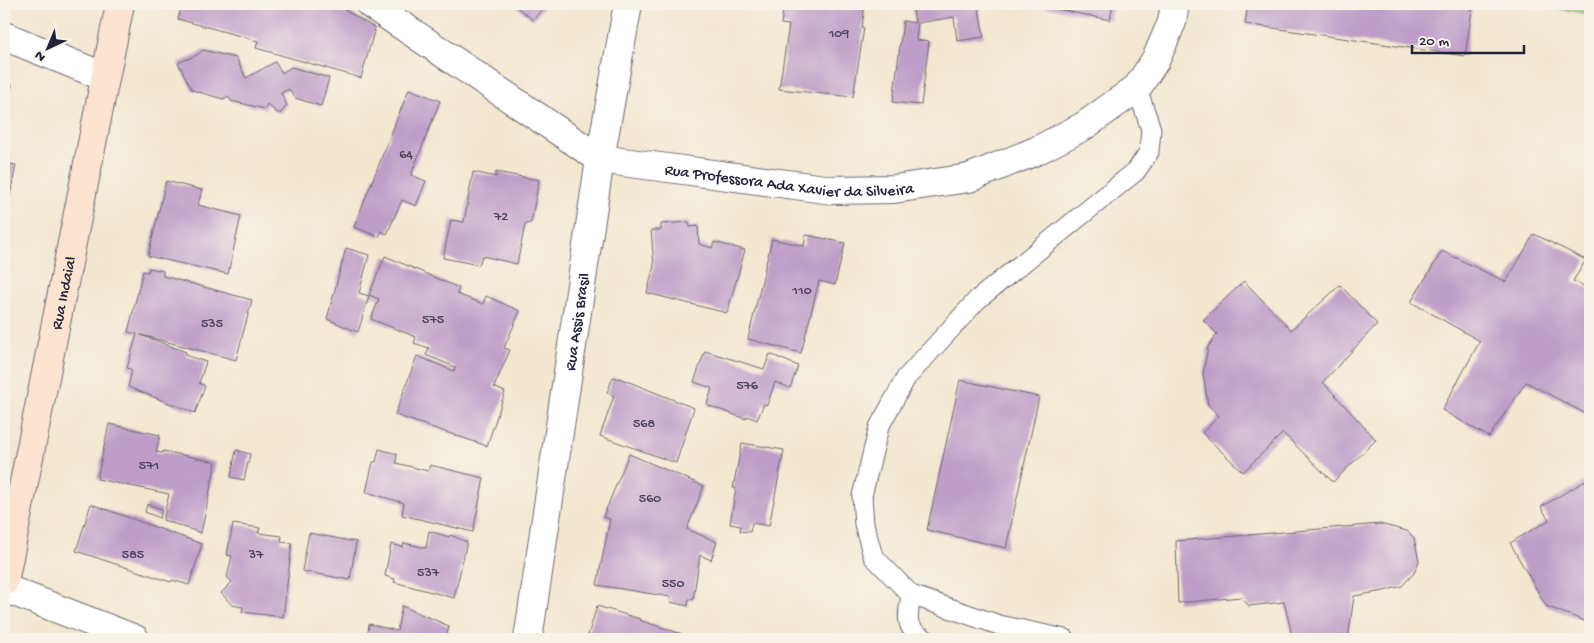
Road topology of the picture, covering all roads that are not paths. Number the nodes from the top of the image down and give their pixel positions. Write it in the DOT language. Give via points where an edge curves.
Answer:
graph roads {
  1 [pos="120,4"];
  2 [pos="370,4"];
  3 [pos="628,4"];
  4 [pos="1175,4"];
  5 [pos="4,36"];
  6 [pos="105,77"];
  7 [pos="1137,88"];
  8 [pos="600,159"];
  9 [pos="4,582"];
  10 [pos="4,588"];
  11 [pos="911,595"];
  12 [pos="997,632"];
  13 [pos="135,639"];
  14 [pos="528,639"];
  15 [pos="924,639"];
  16 [pos="1065,639"];
  1 -- 6 [label="street, Rua Indaial"];
  2 -- 8 [label="street, Rua Professora Ada Xavier da Silveira"];
  3 -- 8 [label="street, Rua Assis Brasil"];
  4 -- 7 [label="street, Rua Professora Ada Xavier da Silveira" via="1172,22 1156,59"];
  5 -- 6 [label="street"];
  6 -- 9 [label="street, Rua Indaial"];
  7 -- 8 [label="street, Rua Professora Ada Xavier da Silveira" via="1084,126 1036,151 969,178 894,189 832,190"];
  7 -- 11 [label="lane" via="1151,129 1149,152 1136,171 978,300 906,378 879,427 862,496 864,524 873,556"];
  8 -- 14 [label="street, Rua Assis Brasil"];
  10 -- 13 [label="street"];
  11 -- 12 [label="lane"];
  11 -- 15 [label="lane" via="909,628"];
  12 -- 16 [label="lane"];
}
